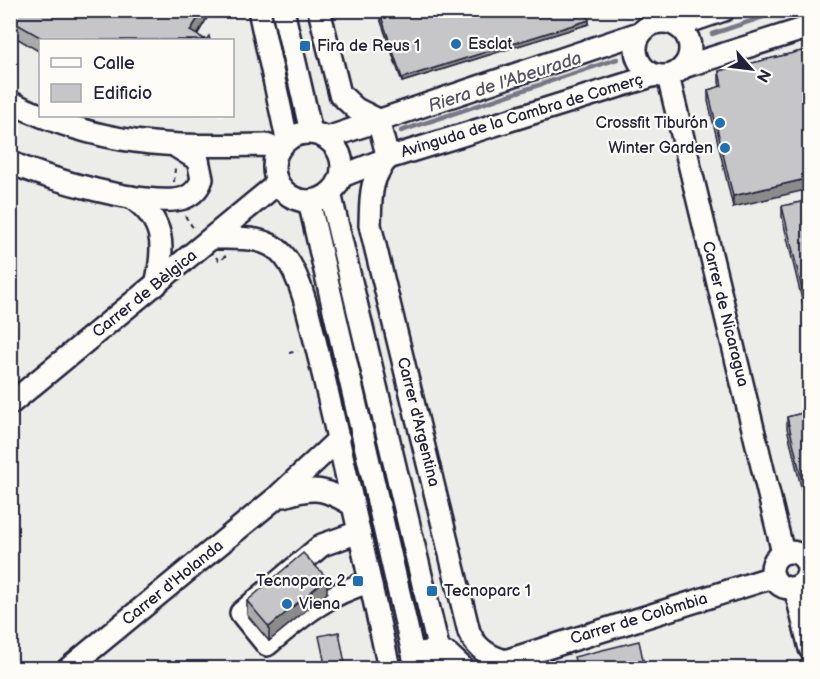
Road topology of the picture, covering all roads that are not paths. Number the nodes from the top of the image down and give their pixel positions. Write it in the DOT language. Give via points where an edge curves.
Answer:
graph roads {
  1 [pos="259,10"];
  2 [pos="283,10"];
  3 [pos="319,10"];
  4 [pos="724,10"];
  5 [pos="658,23"];
  6 [pos="810,27"];
  7 [pos="669,72"];
  8 [pos="10,102"];
  9 [pos="39,114"];
  10 [pos="46,117"];
  11 [pos="378,120"];
  12 [pos="319,135"];
  13 [pos="283,145"];
  14 [pos="177,147"];
  15 [pos="388,158"];
  16 [pos="10,162"];
  17 [pos="342,176"];
  18 [pos="278,183"];
  19 [pos="330,193"];
  20 [pos="131,197"];
  21 [pos="309,201"];
  22 [pos="316,230"];
  23 [pos="213,238"];
  24 [pos="156,285"];
  25 [pos="308,313"];
  26 [pos="10,404"];
  27 [pos="339,439"];
  28 [pos="278,497"];
  29 [pos="353,505"];
  30 [pos="359,532"];
  31 [pos="783,553"];
  32 [pos="808,564"];
  33 [pos="773,578"];
  34 [pos="370,582"];
  35 [pos="795,588"];
  36 [pos="810,649"];
  37 [pos="439,651"];
  38 [pos="410,663"];
  39 [pos="499,663"];
  40 [pos="463,667"];
  41 [pos="69,669"];
  42 [pos="389,669"];
  1 -- 13 [label="street"];
  2 -- 12 [label="street"];
  3 -- 11 [label="street" via="340,94 356,109"];
  4 -- 5 [label="street"];
  5 -- 7 [label="street" via="689,41 690,50"];
  5 -- 7 [label="street" via="636,47 637,56 646,69"];
  5 -- 11 [label="street"];
  6 -- 7 [label="street, Avinguda de la Cambra de Comerç"];
  7 -- 15 [label="street, Avinguda de la Cambra de Comerç"];
  7 -- 31 [label="street, Carrer de Nicaragua"];
  8 -- 9 [label="street"];
  10 -- 14 [label="street" via="115,140"];
  11 -- 12 [label="street"];
  11 -- 15 [label="street, Avinguda de la Cambra de Comerç"];
  12 -- 13 [label="street" via="298,134"];
  12 -- 17 [label="street" via="337,148"];
  13 -- 14 [label="street"];
  13 -- 18 [label="street" via="274,162"];
  14 -- 20 [label="street" via="198,160 202,179 199,187 183,198"];
  15 -- 17 [label="street, Avinguda de la Cambra de Comerç"];
  15 -- 39 [label="street, Carrer d'Argentina" via="376,171 370,225 469,632 474,643"];
  16 -- 20 [label="street" via="78,186"];
  17 -- 19 [label="street"];
  18 -- 21 [label="street" via="291,196"];
  18 -- 23 [label="street, Carrer de Bèlgica"];
  19 -- 21 [label="street"];
  19 -- 37 [label="street, Carrer d'Argentina"];
  20 -- 24 [label="street" via="149,209 160,233"];
  21 -- 22 [label="street"];
  22 -- 25 [label="street"];
  22 -- 38 [label="street"];
  23 -- 24 [label="street, Carrer de Bèlgica"];
  23 -- 25 [label="street" via="245,238 274,248 294,273"];
  24 -- 26 [label="street, Carrer de Bèlgica"];
  25 -- 27 [label="street"];
  27 -- 28 [label="street, Carrer d'Holanda"];
  27 -- 29 [label="street"];
  28 -- 29 [label="street, Carrer d'Holanda" via="308,488 328,490"];
  28 -- 41 [label="street, Carrer d'Holanda"];
  29 -- 30 [label="street"];
  30 -- 34 [label="street"];
  30 -- 34 [label="street" via="322,545 240,613 267,645 311,608 334,594"];
  31 -- 32 [label="street" via="798,553"];
  31 -- 33 [label="street" via="773,561"];
  32 -- 35 [label="street" via="807,576"];
  33 -- 35 [label="street" via="780,586"];
  33 -- 39 [label="street, Carrer de Colòmbia"];
  34 -- 42 [label="street"];
  35 -- 36 [label="street"];
  37 -- 38 [label="street" via="430,651"];
  37 -- 40 [label="street"];
  39 -- 40 [label="street, Carrer de Colòmbia"];
}
